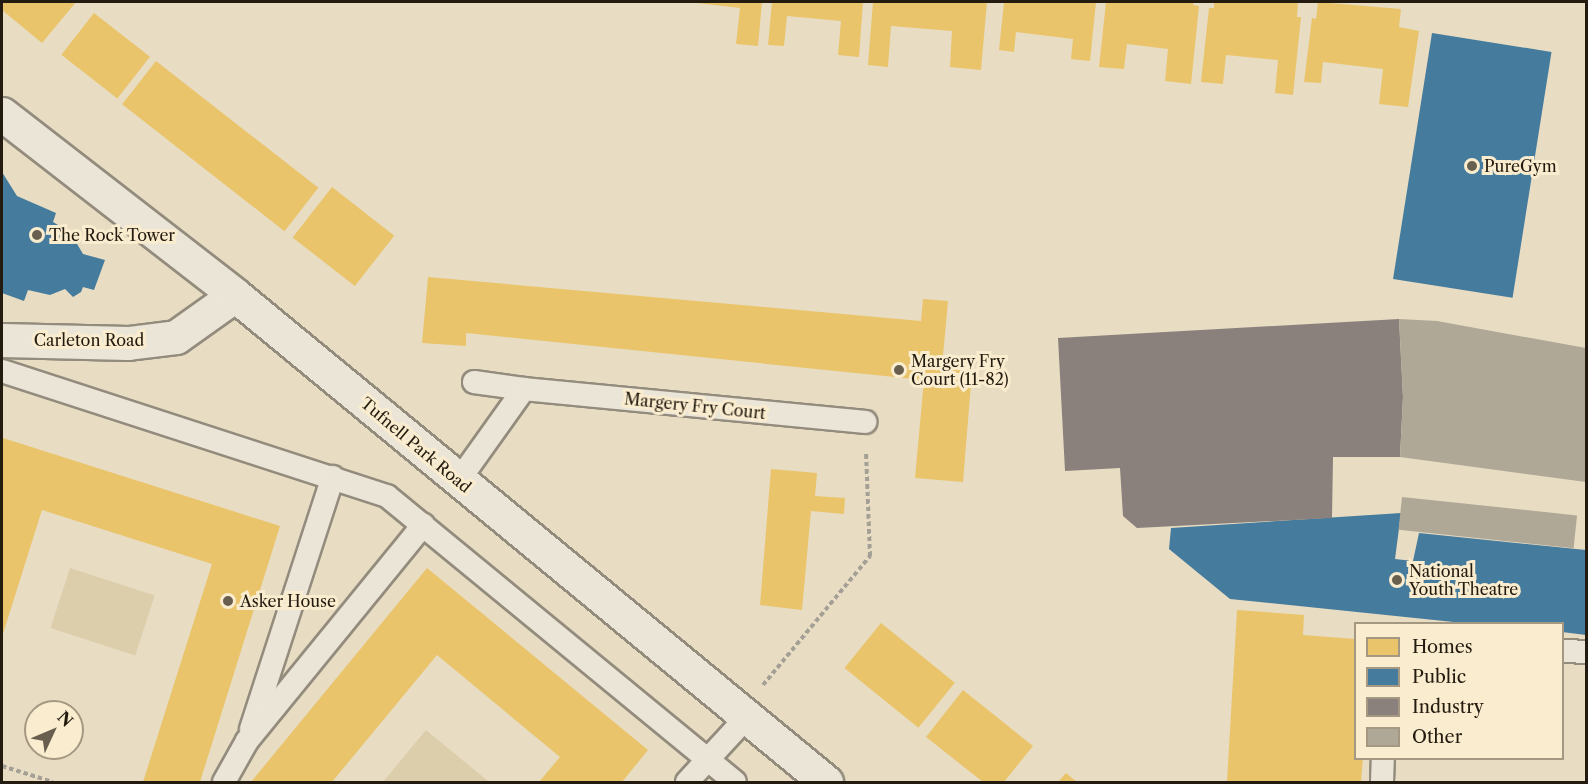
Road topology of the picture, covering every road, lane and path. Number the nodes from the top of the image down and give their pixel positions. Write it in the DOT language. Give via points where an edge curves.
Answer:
graph roads {
  1 [pos="2,114"];
  2 [pos="235,295"];
  3 [pos="2,340"];
  4 [pos="2,371"];
  5 [pos="474,382"];
  6 [pos="524,389"];
  7 [pos="865,422"];
  8 [pos="333,477"];
  9 [pos="459,480"];
  10 [pos="423,525"];
  11 [pos="1564,651"];
  12 [pos="1587,652"];
  13 [pos="743,714"];
  14 [pos="247,741"];
  15 [pos="706,759"];
  16 [pos="1383,760"];
  17 [pos="2,766"];
  18 [pos="53,783"];
  19 [pos="224,783"];
  20 [pos="687,783"];
  21 [pos="735,783"];
  22 [pos="826,783"];
  23 [pos="1382,783"];
  1 -- 2 [label="street, Tufnell Park Road"];
  2 -- 3 [label="street, Carleton Road" via="176,336 128,344"];
  2 -- 9 [label="street, Tufnell Park Road"];
  4 -- 8 [label="lane"];
  5 -- 6 [label="lane, Margery Fry Court"];
  6 -- 7 [label="lane, Margery Fry Court"];
  6 -- 9 [label="lane"];
  7 -- 13 [label="path" via="870,556"];
  8 -- 10 [label="lane" via="387,496"];
  8 -- 14 [label="lane"];
  9 -- 13 [label="street, Tufnell Park Road"];
  10 -- 14 [label="lane"];
  10 -- 15 [label="lane"];
  11 -- 12 [label="lane"];
  13 -- 15 [label="lane"];
  13 -- 22 [label="street, Tufnell Park Road"];
  14 -- 19 [label="lane"];
  15 -- 20 [label="lane"];
  15 -- 21 [label="lane"];
  16 -- 23 [label="lane"];
  17 -- 18 [label="path"];
}
